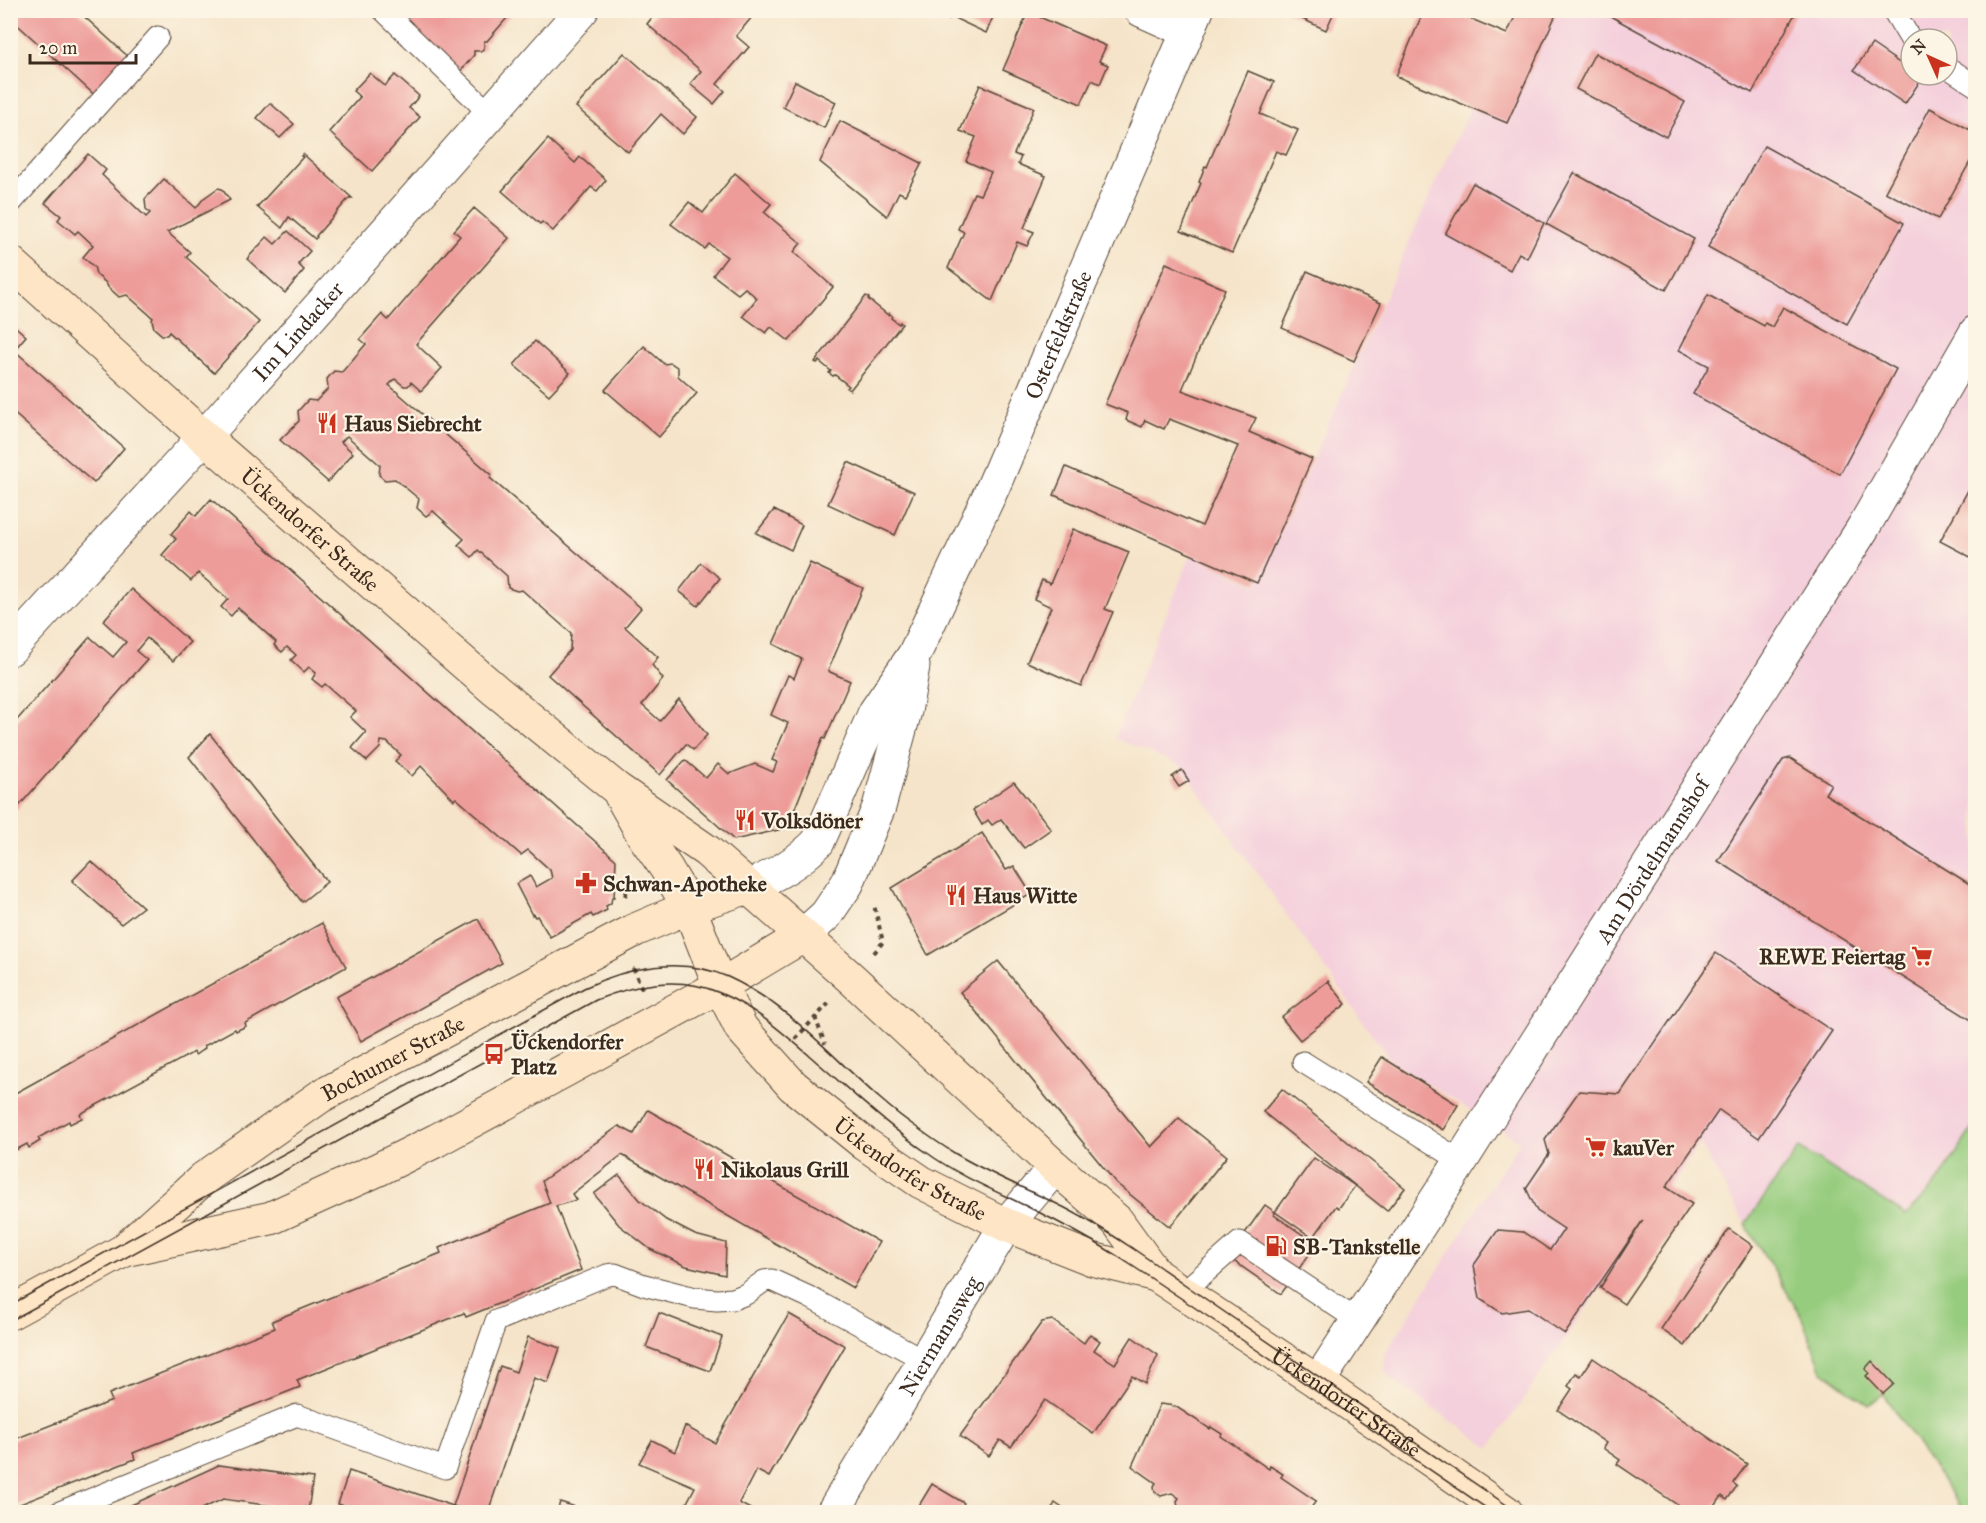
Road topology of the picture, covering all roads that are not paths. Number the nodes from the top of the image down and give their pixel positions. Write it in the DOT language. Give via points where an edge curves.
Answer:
graph roads {
  1 [pos="383,10"];
  2 [pos="582,10"];
  3 [pos="1141,10"];
  4 [pos="1893,10"];
  5 [pos="1192,21"];
  6 [pos="1903,27"];
  7 [pos="158,37"];
  8 [pos="1959,75"];
  9 [pos="1976,86"];
  10 [pos="489,113"];
  11 [pos="10,204"];
  12 [pos="10,262"];
  13 [pos="1976,332"];
  14 [pos="204,437"];
  15 [pos="10,649"];
  16 [pos="914,655"];
  17 [pos="617,789"];
  18 [pos="748,887"];
  19 [pos="689,907"];
  20 [pos="803,936"];
  21 [pos="720,986"];
  22 [pos="1303,1062"];
  23 [pos="1461,1161"];
  24 [pos="1055,1167"];
  25 [pos="1006,1225"];
  26 [pos="123,1251"];
  27 [pos="1169,1284"];
  28 [pos="10,1313"];
  29 [pos="1357,1320"];
  30 [pos="924,1360"];
  31 [pos="1317,1382"];
  32 [pos="60,1512"];
  33 [pos="833,1512"];
  34 [pos="1506,1512"];
  1 -- 10 [label="lane"];
  2 -- 10 [label="street, Im Lindacker"];
  3 -- 5 [label="street"];
  4 -- 6 [label="lane"];
  5 -- 16 [label="street, Osterfeldstraße" via="993,487"];
  7 -- 11 [label="lane"];
  8 -- 9 [label="lane"];
  10 -- 14 [label="street, Im Lindacker"];
  12 -- 14 [label="main road, Ückendorfer Straße"];
  13 -- 23 [label="street, Am Dördelmannshof" via="1863,528"];
  14 -- 15 [label="street, Im Lindacker"];
  14 -- 17 [label="main road, Ückendorfer Straße" via="495,690"];
  16 -- 18 [label="street, Osterfeldstraße" via="875,712 818,842 803,858"];
  16 -- 20 [label="street, Osterfeldstraße" via="905,711 879,807 847,884 826,915"];
  17 -- 18 [label="main road, Ückendorfer Straße" via="707,851"];
  17 -- 19 [label="main road, Ückendorfer Straße"];
  18 -- 19 [label="main road, Bochumer Straße"];
  18 -- 20 [label="main road, Ückendorfer Straße"];
  19 -- 21 [label="main road, Ückendorfer Straße"];
  19 -- 26 [label="main road, Bochumer Straße" via="635,930 321,1096 204,1178"];
  20 -- 21 [label="main road"];
  20 -- 24 [label="main road, Ückendorfer Straße"];
  21 -- 25 [label="main road, Ückendorfer Straße" via="741,1028 793,1086 865,1144 921,1182"];
  21 -- 26 [label="main road, Bochumer Straße" via="437,1140 271,1218"];
  22 -- 23 [label="lane"];
  23 -- 29 [label="street, Am Dördelmannshof"];
  24 -- 25 [label="street, Niermannsweg"];
  24 -- 27 [label="main road, Ückendorfer Straße" via="1117,1221"];
  25 -- 27 [label="main road, Ückendorfer Straße"];
  25 -- 30 [label="street, Niermannsweg"];
  26 -- 28 [label="main road, Bochumer Straße"];
  27 -- 29 [label="lane" via="1240,1242"];
  27 -- 31 [label="main road, Ückendorfer Straße"];
  29 -- 31 [label="street, Am Dördelmannshof"];
  30 -- 32 [label="lane" via="772,1280 733,1299 717,1300 606,1275 496,1321 445,1468 297,1415"];
  30 -- 33 [label="street, Niermannsweg"];
  31 -- 34 [label="main road, Ückendorfer Straße"];
}
